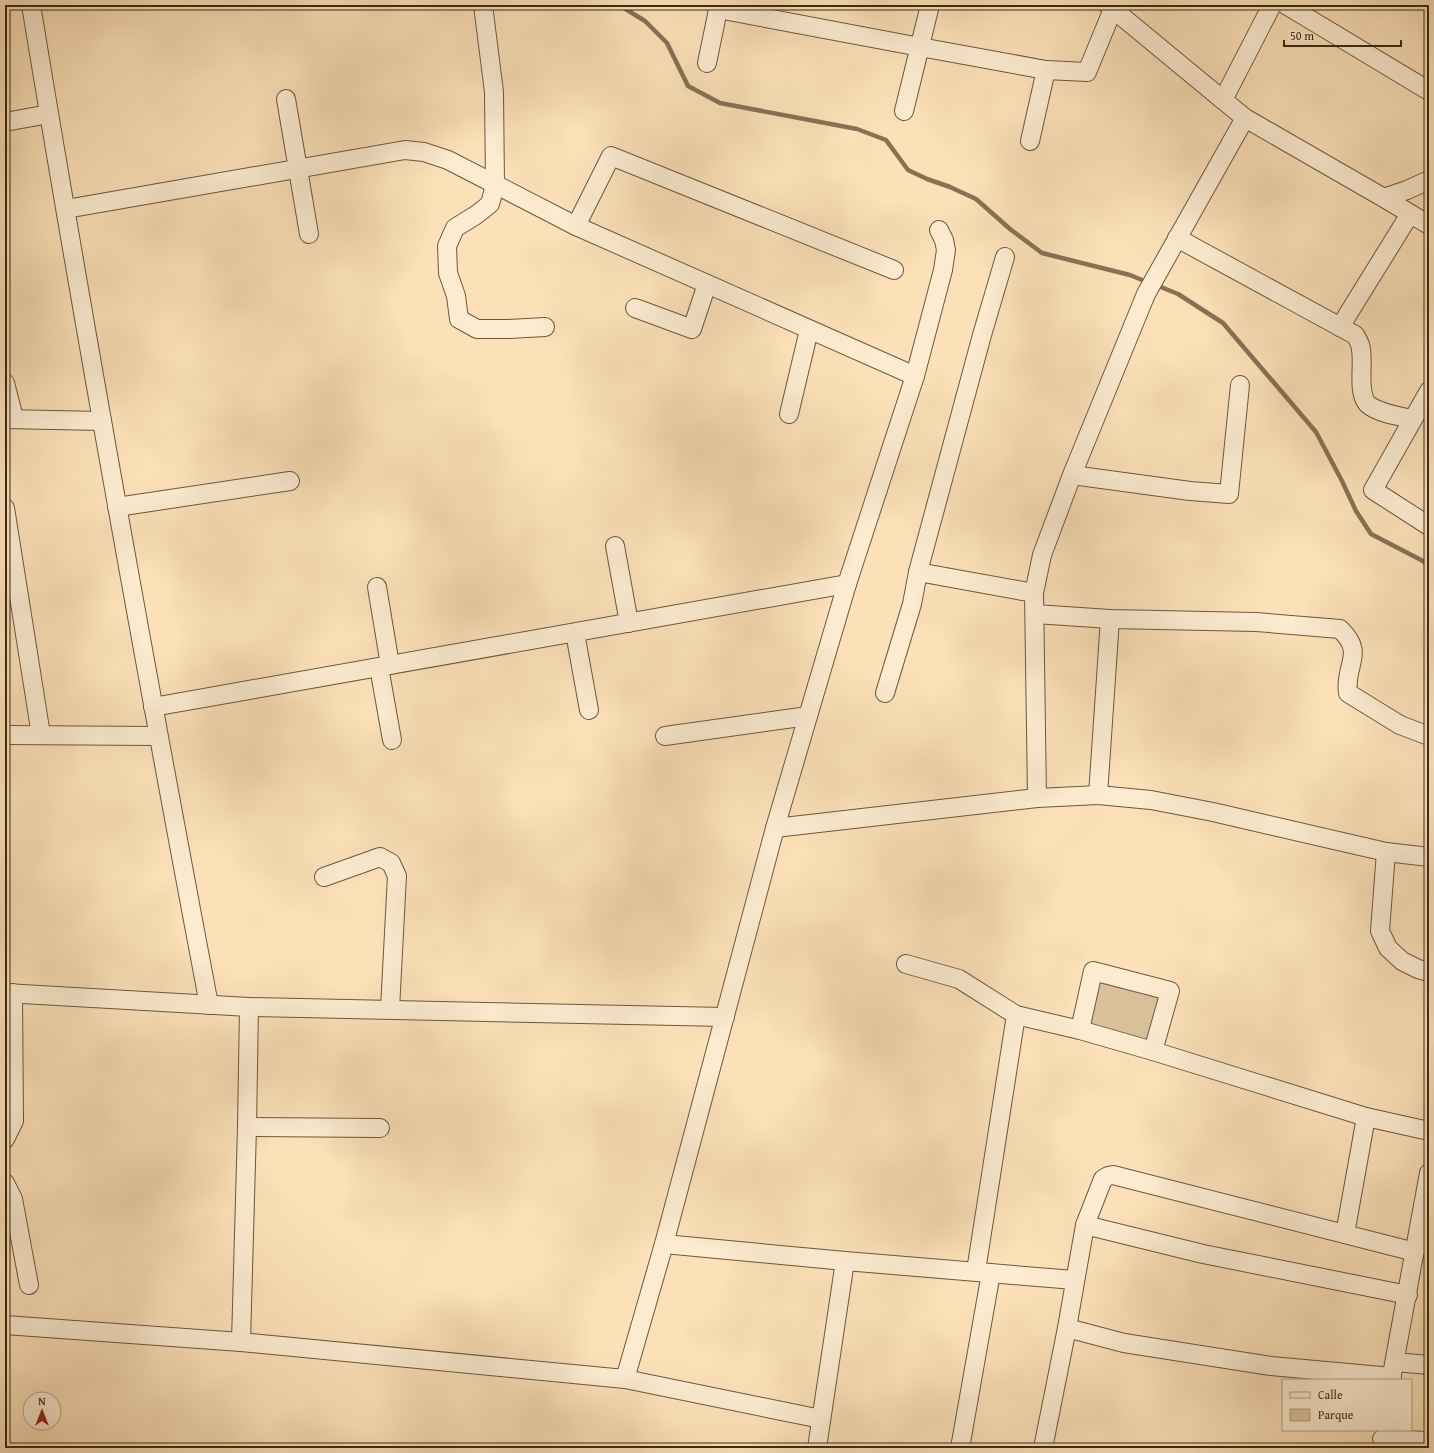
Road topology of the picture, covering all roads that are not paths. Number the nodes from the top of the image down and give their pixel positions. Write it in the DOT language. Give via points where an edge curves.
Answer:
graph roads {
  1 [pos="31,5"];
  2 [pos="484,5"];
  3 [pos="930,5"];
  4 [pos="1272,5"];
  5 [pos="1286,5"];
  6 [pos="719,7"];
  7 [pos="1111,7"];
  8 [pos="920,48"];
  9 [pos="707,63"];
  10 [pos="1046,70"];
  11 [pos="1429,91"];
  12 [pos="286,99"];
  13 [pos="1223,100"];
  14 [pos="904,111"];
  15 [pos="49,114"];
  16 [pos="1245,118"];
  17 [pos="5,122"];
  18 [pos="1030,141"];
  19 [pos="298,169"];
  20 [pos="1429,180"];
  21 [pos="495,185"];
  22 [pos="1384,198"];
  23 [pos="66,209"];
  24 [pos="1410,214"];
  25 [pos="576,226"];
  26 [pos="1429,226"];
  27 [pos="939,230"];
  28 [pos="309,234"];
  29 [pos="1177,238"];
  30 [pos="1005,257"];
  31 [pos="894,270"];
  32 [pos="707,284"];
  33 [pos="635,308"];
  34 [pos="545,327"];
  35 [pos="1340,327"];
  36 [pos="809,330"];
  37 [pos="915,376"];
  38 [pos="5,383"];
  39 [pos="1240,385"];
  40 [pos="1429,391"];
  41 [pos="789,414"];
  42 [pos="9,419"];
  43 [pos="1412,419"];
  44 [pos="102,421"];
  45 [pos="1072,475"];
  46 [pos="290,481"];
  47 [pos="117,507"];
  48 [pos="5,508"];
  49 [pos="1429,526"];
  50 [pos="615,546"];
  51 [pos="918,572"];
  52 [pos="847,584"];
  53 [pos="377,587"];
  54 [pos="1034,593"];
  55 [pos="1035,614"];
  56 [pos="1110,619"];
  57 [pos="630,623"];
  58 [pos="575,633"];
  59 [pos="385,666"];
  60 [pos="885,694"];
  61 [pos="153,707"];
  62 [pos="589,710"];
  63 [pos="808,716"];
  64 [pos="5,735"];
  65 [pos="40,735"];
  66 [pos="158,736"];
  67 [pos="665,736"];
  68 [pos="1429,736"];
  69 [pos="392,740"];
  70 [pos="1098,795"];
  71 [pos="1037,798"];
  72 [pos="775,828"];
  73 [pos="1386,852"];
  74 [pos="1429,857"];
  75 [pos="324,877"];
  76 [pos="906,964"];
  77 [pos="1429,972"];
  78 [pos="9,993"];
  79 [pos="209,1005"];
  80 [pos="249,1006"];
  81 [pos="390,1009"];
  82 [pos="1016,1015"];
  83 [pos="725,1017"];
  84 [pos="1080,1030"];
  85 [pos="1153,1051"];
  86 [pos="1366,1117"];
  87 [pos="247,1127"];
  88 [pos="380,1128"];
  89 [pos="1429,1131"];
  90 [pos="5,1139"];
  91 [pos="1429,1173"];
  92 [pos="5,1183"];
  93 [pos="1085,1225"];
  94 [pos="1345,1234"];
  95 [pos="664,1244"];
  96 [pos="1415,1252"];
  97 [pos="845,1261"];
  98 [pos="984,1272"];
  99 [pos="1074,1280"];
  100 [pos="30,1285"];
  101 [pos="1408,1295"];
  102 [pos="5,1325"];
  103 [pos="1066,1328"];
  104 [pos="241,1342"];
  105 [pos="1429,1365"];
  106 [pos="1393,1373"];
  107 [pos="625,1379"];
  108 [pos="821,1419"];
  109 [pos="1382,1439"];
  110 [pos="1429,1441"];
  111 [pos="817,1448"];
  112 [pos="960,1448"];
  113 [pos="1043,1448"];
  1 -- 15 [label="street"];
  2 -- 21 [label="street" via="494,92"];
  3 -- 8 [label="street"];
  4 -- 13 [label="street"];
  5 -- 11 [label="street"];
  6 -- 8 [label="street"];
  6 -- 9 [label="street"];
  7 -- 10 [label="street" via="1087,72"];
  7 -- 13 [label="street"];
  8 -- 10 [label="street"];
  8 -- 14 [label="street"];
  10 -- 18 [label="street"];
  12 -- 19 [label="street"];
  13 -- 16 [label="street"];
  15 -- 17 [label="street"];
  15 -- 23 [label="street"];
  16 -- 22 [label="street"];
  16 -- 29 [label="street"];
  19 -- 21 [label="street" via="405,150 424,152 448,160"];
  19 -- 23 [label="street"];
  19 -- 28 [label="street"];
  20 -- 22 [label="street"];
  21 -- 25 [label="street"];
  21 -- 34 [label="street" via="490,204 455,228 447,246 448,273 456,296 459,319 476,330"];
  22 -- 24 [label="street"];
  23 -- 44 [label="street"];
  24 -- 26 [label="street"];
  24 -- 35 [label="street"];
  25 -- 31 [label="street" via="611,156"];
  25 -- 32 [label="street"];
  27 -- 37 [label="street" via="946,250 943,270"];
  29 -- 35 [label="street"];
  29 -- 45 [label="street" via="1146,294"];
  30 -- 51 [label="street"];
  32 -- 33 [label="street" via="692,329"];
  32 -- 36 [label="street"];
  35 -- 43 [label="street" via="1355,335 1359,341 1362,395 1370,406"];
  36 -- 37 [label="street"];
  36 -- 41 [label="street"];
  37 -- 52 [label="street"];
  38 -- 42 [label="street"];
  39 -- 45 [label="street" via="1229,494"];
  40 -- 43 [label="street"];
  42 -- 44 [label="street"];
  43 -- 49 [label="street" via="1374,490"];
  44 -- 47 [label="street"];
  45 -- 54 [label="street" via="1042,556"];
  46 -- 47 [label="street"];
  47 -- 61 [label="street"];
  48 -- 65 [label="street"];
  50 -- 57 [label="street"];
  51 -- 54 [label="street"];
  51 -- 60 [label="street" via="912,604"];
  52 -- 57 [label="street"];
  52 -- 63 [label="street"];
  53 -- 59 [label="street"];
  54 -- 55 [label="street"];
  55 -- 56 [label="street"];
  55 -- 71 [label="street"];
  56 -- 68 [label="street" via="1256,622 1340,628 1353,646 1353,661 1347,682 1348,693 1400,725"];
  56 -- 70 [label="street"];
  57 -- 58 [label="street"];
  58 -- 59 [label="street"];
  58 -- 62 [label="street"];
  59 -- 61 [label="street"];
  59 -- 69 [label="street"];
  61 -- 66 [label="street"];
  63 -- 67 [label="street"];
  63 -- 72 [label="street"];
  64 -- 65 [label="street"];
  65 -- 66 [label="street"];
  66 -- 79 [label="street"];
  70 -- 71 [label="street"];
  70 -- 73 [label="street" via="1151,800 1198,809"];
  71 -- 72 [label="street"];
  72 -- 83 [label="street"];
  73 -- 74 [label="street"];
  73 -- 77 [label="street" via="1380,931 1388,948 1402,961"];
  75 -- 81 [label="street" via="380,857 391,863 397,876"];
  76 -- 82 [label="street" via="959,979"];
  78 -- 79 [label="street"];
  78 -- 90 [label="street" via="14,1121"];
  79 -- 80 [label="street"];
  80 -- 81 [label="street"];
  80 -- 87 [label="street"];
  81 -- 83 [label="street"];
  82 -- 84 [label="street"];
  82 -- 98 [label="street"];
  83 -- 95 [label="street"];
  84 -- 85 [label="street"];
  84 -- 85 [label="street" via="1093,971 1170,991"];
  85 -- 86 [label="street"];
  86 -- 89 [label="street"];
  86 -- 94 [label="street"];
  87 -- 88 [label="street"];
  87 -- 104 [label="street"];
  91 -- 96 [label="street"];
  92 -- 100 [label="street" via="13,1199"];
  93 -- 94 [label="street" via="1103,1180 1113,1175"];
  93 -- 99 [label="street"];
  93 -- 101 [label="street" via="1203,1254"];
  94 -- 96 [label="street"];
  95 -- 97 [label="street"];
  95 -- 107 [label="street"];
  96 -- 101 [label="street"];
  97 -- 98 [label="street"];
  97 -- 108 [label="street"];
  98 -- 99 [label="street"];
  98 -- 112 [label="street"];
  99 -- 103 [label="street"];
  101 -- 106 [label="street"];
  102 -- 104 [label="street"];
  103 -- 106 [label="street" via="1124,1343 1272,1366"];
  103 -- 113 [label="street"];
  104 -- 107 [label="street"];
  105 -- 106 [label="street"];
  107 -- 108 [label="street"];
  108 -- 111 [label="street"];
  109 -- 110 [label="street"];
}
